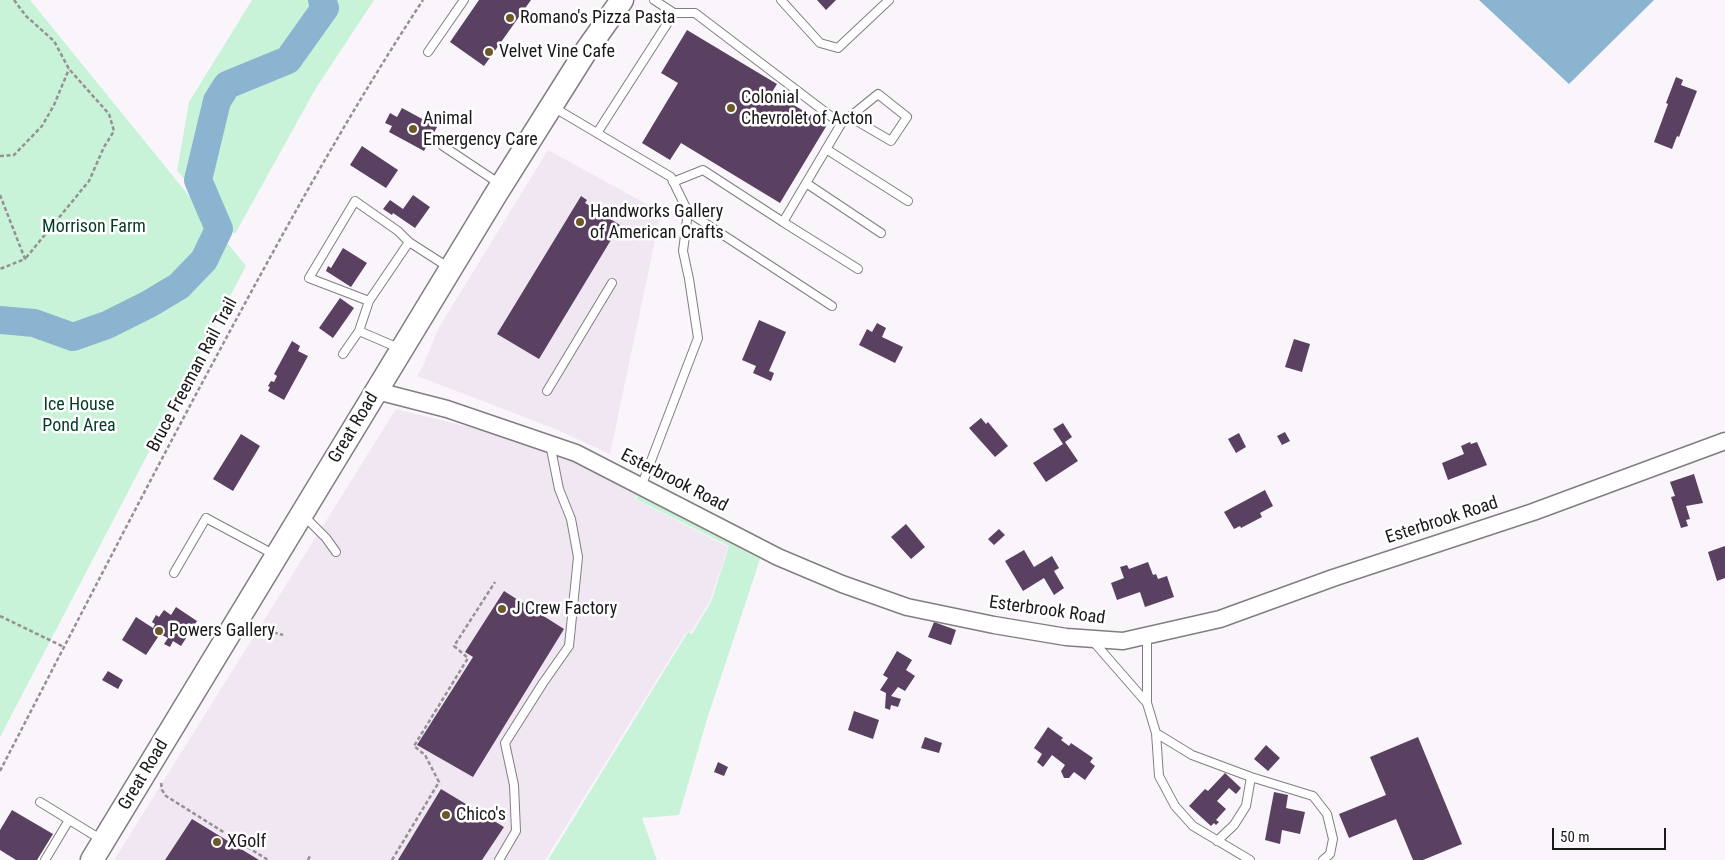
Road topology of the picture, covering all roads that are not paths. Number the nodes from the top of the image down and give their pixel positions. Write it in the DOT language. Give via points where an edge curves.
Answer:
graph roads {
  1 [pos="464,0"];
  2 [pos="622,0"];
  3 [pos="654,0"];
  4 [pos="781,0"];
  5 [pos="889,0"];
  6 [pos="674,13"];
  7 [pos="428,52"];
  8 [pos="552,106"];
  9 [pos="850,116"];
  10 [pos="841,124"];
  11 [pos="597,133"];
  12 [pos="443,146"];
  13 [pos="826,149"];
  14 [pos="673,182"];
  15 [pos="806,183"];
  16 [pos="502,185"];
  17 [pos="908,201"];
  18 [pos="688,212"];
  19 [pos="783,222"];
  20 [pos="880,233"];
  21 [pos="409,242"];
  22 [pos="451,269"];
  23 [pos="858,270"];
  24 [pos="612,282"];
  25 [pos="369,301"];
  26 [pos="832,306"];
  27 [pos="359,331"];
  28 [pos="402,350"];
  29 [pos="343,354"];
  30 [pos="377,391"];
  31 [pos="547,391"];
  32 [pos="1725,441"];
  33 [pos="550,443"];
  34 [pos="641,487"];
  35 [pos="302,515"];
  36 [pos="336,552"];
  37 [pos="277,556"];
  38 [pos="174,573"];
  39 [pos="1147,635"];
  40 [pos="1091,639"];
  41 [pos="1147,703"];
  42 [pos="1156,733"];
  43 [pos="1251,777"];
  44 [pos="40,802"];
  45 [pos="69,820"];
  46 [pos="104,841"];
  47 [pos="1218,841"];
  48 [pos="45,860"];
  49 [pos="92,860"];
  50 [pos="499,860"];
  51 [pos="1250,860"];
  52 [pos="1323,860"];
  1 -- 7 [label="lane"];
  2 -- 8 [label="main road, Great Road"];
  3 -- 6 [label="lane"];
  4 -- 5 [label="lane" via="820,43 838,48"];
  6 -- 10 [label="lane" via="695,13"];
  6 -- 11 [label="lane"];
  8 -- 11 [label="lane"];
  8 -- 16 [label="main road, Great Road"];
  9 -- 9 [label="lane" via="878,94 907,117 891,141"];
  9 -- 10 [label="lane"];
  10 -- 13 [label="lane"];
  11 -- 14 [label="lane" via="671,177"];
  12 -- 16 [label="lane"];
  13 -- 15 [label="lane"];
  13 -- 17 [label="lane"];
  14 -- 18 [label="lane"];
  14 -- 19 [label="lane" via="703,170"];
  15 -- 19 [label="lane"];
  15 -- 20 [label="lane"];
  16 -- 22 [label="main road, Great Road"];
  18 -- 26 [label="lane"];
  18 -- 34 [label="lane" via="683,251 698,338"];
  19 -- 23 [label="lane"];
  21 -- 22 [label="lane"];
  21 -- 25 [label="lane"];
  21 -- 25 [label="lane" via="355,201 309,278"];
  22 -- 28 [label="main road, Great Road"];
  24 -- 31 [label="lane"];
  25 -- 27 [label="lane"];
  27 -- 28 [label="lane"];
  27 -- 29 [label="lane"];
  28 -- 30 [label="main road, Great Road"];
  30 -- 33 [label="street, Esterbrook Road" via="447,409"];
  30 -- 35 [label="main road, Great Road"];
  32 -- 39 [label="street, Esterbrook Road" via="1533,512 1220,619"];
  33 -- 34 [label="street, Esterbrook Road"];
  33 -- 50 [label="lane" via="578,557 569,646 505,743 514,785 516,831"];
  34 -- 40 [label="street, Esterbrook Road" via="778,557 907,607 994,625"];
  35 -- 36 [label="lane"];
  35 -- 37 [label="main road, Great Road"];
  37 -- 38 [label="lane" via="206,518"];
  37 -- 46 [label="main road, Great Road"];
  39 -- 40 [label="street, Esterbrook Road" via="1122,641"];
  39 -- 41 [label="lane"];
  40 -- 41 [label="lane"];
  41 -- 42 [label="lane"];
  42 -- 43 [label="lane" via="1192,755"];
  42 -- 47 [label="lane" via="1159,776 1176,806 1193,826"];
  43 -- 47 [label="lane" via="1246,806"];
  43 -- 52 [label="lane" via="1313,796 1327,814 1332,838 1330,854"];
  44 -- 45 [label="lane"];
  45 -- 46 [label="lane"];
  45 -- 48 [label="lane"];
  46 -- 49 [label="main road, Great Road"];
  47 -- 51 [label="lane"];
}
